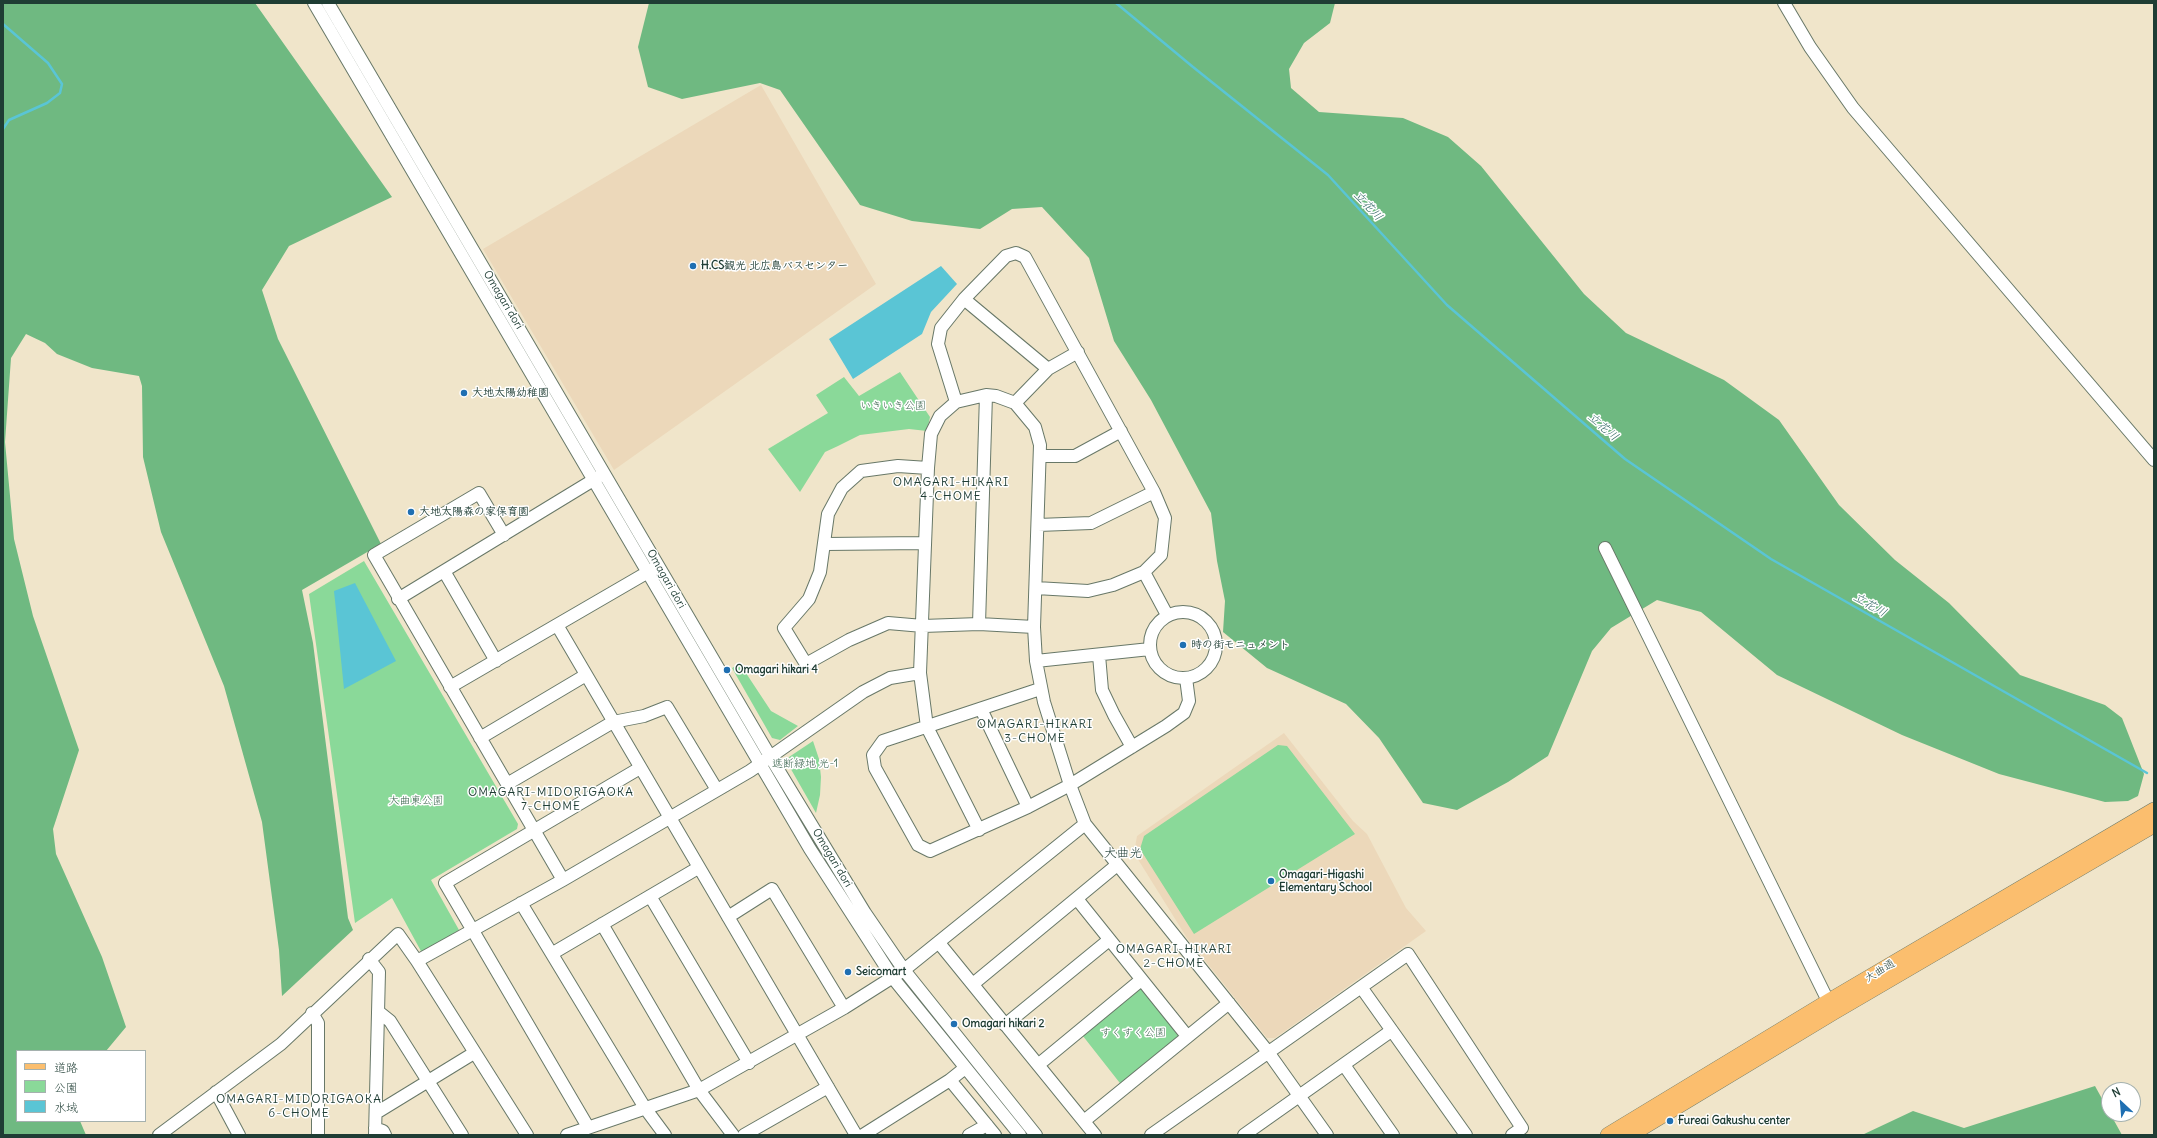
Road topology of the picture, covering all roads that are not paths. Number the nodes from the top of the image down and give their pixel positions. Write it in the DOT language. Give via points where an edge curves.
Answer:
graph roads {
  1 [pos="314,3"];
  2 [pos="328,3"];
  3 [pos="1784,3"];
  4 [pos="964,299"];
  5 [pos="1078,352"];
  6 [pos="1048,369"];
  7 [pos="986,395"];
  8 [pos="956,402"];
  9 [pos="1015,403"];
  10 [pos="1121,431"];
  11 [pos="1041,456"];
  12 [pos="2154,460"];
  13 [pos="928,468"];
  14 [pos="600,477"];
  15 [pos="1154,492"];
  16 [pos="1038,525"];
  17 [pos="504,535"];
  18 [pos="925,543"];
  19 [pos="825,544"];
  20 [pos="1605,548"];
  21 [pos="653,568"];
  22 [pos="444,571"];
  23 [pos="1144,572"];
  24 [pos="1036,588"];
  25 [pos="398,599"];
  26 [pos="1167,615"];
  27 [pos="978,624"];
  28 [pos="557,626"];
  29 [pos="923,626"];
  30 [pos="1034,627"];
  31 [pos="1150,649"];
  32 [pos="1099,655"];
  33 [pos="496,661"];
  34 [pos="1036,661"];
  35 [pos="920,672"];
  36 [pos="586,675"];
  37 [pos="1186,678"];
  38 [pos="450,687"];
  39 [pos="1040,689"];
  40 [pos="981,709"];
  41 [pos="613,722"];
  42 [pos="927,727"];
  43 [pos="480,738"];
  44 [pos="1132,747"];
  45 [pos="766,761"];
  46 [pos="640,768"];
  47 [pos="507,784"];
  48 [pos="1070,785"];
  49 [pos="717,790"];
  50 [pos="1028,807"];
  51 [pos="2154,810"];
  52 [pos="670,817"];
  53 [pos="1085,824"];
  54 [pos="2154,825"];
  55 [pos="979,830"];
  56 [pos="534,832"];
  57 [pos="1118,865"];
  58 [pos="698,868"];
  59 [pos="563,880"];
  60 [pos="650,896"];
  61 [pos="1077,899"];
  62 [pos="521,903"];
  63 [pos="728,917"];
  64 [pos="602,924"];
  65 [pos="471,931"];
  66 [pos="1109,940"];
  67 [pos="938,943"];
  68 [pos="553,953"];
  69 [pos="370,959"];
  70 [pos="417,961"];
  71 [pos="904,970"];
  72 [pos="893,978"];
  73 [pos="1141,980"];
  74 [pos="973,984"];
  75 [pos="1361,987"];
  76 [pos="1229,1003"];
  77 [pos="1831,1007"];
  78 [pos="844,1008"];
  79 [pos="312,1013"];
  80 [pos="380,1013"];
  81 [pos="1005,1025"];
  82 [pos="1391,1031"];
  83 [pos="797,1034"];
  84 [pos="1187,1036"];
  85 [pos="1268,1052"];
  86 [pos="474,1053"];
  87 [pos="749,1063"];
  88 [pos="1038,1065"];
  89 [pos="1344,1065"];
  90 [pos="965,1068"];
  91 [pos="950,1080"];
  92 [pos="428,1082"];
  93 [pos="828,1087"];
  94 [pos="700,1090"];
  95 [pos="216,1092"];
  96 [pos="1299,1096"];
  97 [pos="645,1108"];
  98 [pos="376,1113"];
  99 [pos="1084,1122"];
  100 [pos="987,1125"];
  101 [pos="588,1127"];
  102 [pos="172,1131"];
  103 [pos="1260,1131"];
  104 [pos="378,1133"];
  105 [pos="159,1135"];
  106 [pos="239,1135"];
  107 [pos="318,1135"];
  108 [pos="462,1135"];
  109 [pos="527,1135"];
  110 [pos="567,1135"];
  111 [pos="665,1135"];
  112 [pos="733,1135"];
  113 [pos="744,1135"];
  114 [pos="856,1135"];
  115 [pos="863,1135"];
  116 [pos="969,1135"];
  117 [pos="995,1135"];
  118 [pos="1020,1135"];
  119 [pos="1036,1135"];
  120 [pos="1094,1135"];
  121 [pos="1151,1135"];
  122 [pos="1244,1135"];
  123 [pos="1326,1135"];
  124 [pos="1393,1135"];
  125 [pos="1466,1135"];
  126 [pos="1512,1135"];
  127 [pos="1608,1135"];
  128 [pos="1630,1135"];
  1 -- 14 [label="street, Omagari dori"];
  2 -- 14 [label="street, Omagari dori"];
  3 -- 12 [label="street" via="1810,47 1854,108"];
  4 -- 5 [label="street" via="1006,256 1016,253 1025,257"];
  4 -- 6 [label="street"];
  4 -- 8 [label="street" via="941,328 938,344"];
  5 -- 6 [label="street"];
  5 -- 10 [label="street"];
  6 -- 9 [label="street"];
  7 -- 8 [label="street"];
  7 -- 9 [label="street"];
  7 -- 27 [label="street"];
  8 -- 13 [label="street" via="940,416 931,434"];
  9 -- 11 [label="street" via="1035,427"];
  10 -- 11 [label="street" via="1075,456"];
  10 -- 15 [label="street"];
  11 -- 16 [label="street"];
  13 -- 18 [label="street"];
  13 -- 19 [label="street" via="898,466 861,471 842,488 828,514"];
  14 -- 17 [label="street"];
  14 -- 21 [label="street, Omagari dori"];
  15 -- 16 [label="street" via="1091,523"];
  15 -- 23 [label="street" via="1165,518 1161,554"];
  16 -- 24 [label="street"];
  17 -- 22 [label="street"];
  17 -- 25 [label="street" via="479,494 374,555"];
  18 -- 19 [label="street"];
  18 -- 29 [label="street"];
  19 -- 29 [label="street" via="820,572 809,599 784,628 806,664 849,640 888,623"];
  20 -- 77 [label="street"];
  21 -- 28 [label="street"];
  21 -- 45 [label="street, Omagari dori"];
  22 -- 25 [label="street"];
  22 -- 33 [label="street"];
  23 -- 24 [label="street" via="1113,585 1088,591"];
  23 -- 26 [label="street"];
  24 -- 30 [label="street"];
  25 -- 38 [label="street"];
  26 -- 31 [label="street" via="1153,629"];
  26 -- 37 [label="street" via="1188,612 1198,615 1207,621 1213,630 1216,651 1212,661 1205,670"];
  27 -- 29 [label="street"];
  27 -- 30 [label="street"];
  28 -- 33 [label="street"];
  28 -- 36 [label="street"];
  29 -- 35 [label="street"];
  30 -- 34 [label="street"];
  31 -- 32 [label="street"];
  31 -- 37 [label="street" via="1158,667 1171,675"];
  32 -- 34 [label="street"];
  32 -- 44 [label="street" via="1102,690"];
  33 -- 38 [label="street"];
  34 -- 39 [label="street"];
  35 -- 42 [label="street"];
  35 -- 45 [label="street" via="890,678 863,692"];
  36 -- 41 [label="street"];
  36 -- 43 [label="street"];
  37 -- 44 [label="street" via="1189,701 1184,713"];
  38 -- 43 [label="street"];
  39 -- 40 [label="street"];
  39 -- 48 [label="street"];
  40 -- 42 [label="street"];
  40 -- 50 [label="street"];
  41 -- 46 [label="street"];
  41 -- 47 [label="street"];
  41 -- 49 [label="street" via="644,716 667,707"];
  42 -- 55 [label="street"];
  42 -- 55 [label="street" via="884,741 873,755 875,768 918,845 930,851"];
  43 -- 47 [label="street"];
  44 -- 48 [label="street"];
  45 -- 49 [label="street"];
  45 -- 71 [label="street, Omagari dori"];
  45 -- 72 [label="street, Omagari dori" via="810,849"];
  46 -- 52 [label="street"];
  46 -- 56 [label="street"];
  47 -- 56 [label="street"];
  48 -- 50 [label="street"];
  48 -- 53 [label="street"];
  49 -- 52 [label="street"];
  50 -- 55 [label="street"];
  51 -- 77 [label="main road, 大曲通"];
  52 -- 58 [label="street"];
  52 -- 59 [label="street"];
  53 -- 57 [label="street"];
  53 -- 67 [label="street"];
  54 -- 77 [label="main road, 大曲通"];
  56 -- 59 [label="street"];
  56 -- 65 [label="street" via="445,883"];
  57 -- 61 [label="street"];
  57 -- 76 [label="street"];
  58 -- 60 [label="street"];
  58 -- 63 [label="street"];
  59 -- 62 [label="street"];
  60 -- 64 [label="street"];
  60 -- 87 [label="street"];
  61 -- 66 [label="street"];
  61 -- 74 [label="street"];
  62 -- 65 [label="street"];
  62 -- 68 [label="street"];
  63 -- 78 [label="street" via="772,889"];
  63 -- 83 [label="street"];
  64 -- 68 [label="street"];
  64 -- 94 [label="street"];
  65 -- 70 [label="street"];
  65 -- 101 [label="street"];
  66 -- 73 [label="street"];
  66 -- 81 [label="street"];
  67 -- 71 [label="street"];
  67 -- 74 [label="street"];
  68 -- 97 [label="street"];
  69 -- 70 [label="street" via="398,934"];
  69 -- 79 [label="street"];
  69 -- 80 [label="street" via="379,972"];
  70 -- 86 [label="street"];
  71 -- 72 [label="street"];
  71 -- 119 [label="street, Omagari dori"];
  72 -- 78 [label="street"];
  72 -- 90 [label="street, Omagari dori"];
  73 -- 84 [label="street"];
  73 -- 88 [label="street"];
  74 -- 81 [label="street"];
  75 -- 82 [label="street"];
  75 -- 85 [label="street"];
  75 -- 126 [label="street" via="1408,954 1522,1128"];
  76 -- 84 [label="street"];
  76 -- 85 [label="street"];
  77 -- 127 [label="main road, 大曲通"];
  77 -- 128 [label="main road, 大曲通"];
  78 -- 83 [label="street"];
  79 -- 95 [label="street" via="280,1044"];
  79 -- 107 [label="street" via="318,1023"];
  80 -- 92 [label="street" via="390,1021"];
  80 -- 98 [label="street"];
  81 -- 88 [label="street"];
  82 -- 89 [label="street"];
  82 -- 125 [label="street"];
  83 -- 87 [label="street"];
  83 -- 93 [label="street"];
  84 -- 99 [label="street"];
  85 -- 96 [label="street"];
  85 -- 121 [label="street"];
  86 -- 92 [label="street"];
  86 -- 109 [label="street"];
  87 -- 94 [label="street"];
  88 -- 99 [label="street"];
  89 -- 96 [label="street"];
  89 -- 124 [label="street"];
  90 -- 91 [label="street"];
  90 -- 118 [label="street, Omagari dori"];
  91 -- 100 [label="street"];
  91 -- 115 [label="street"];
  92 -- 98 [label="street"];
  92 -- 108 [label="street"];
  93 -- 113 [label="street"];
  93 -- 114 [label="street"];
  94 -- 97 [label="street"];
  94 -- 112 [label="street"];
  95 -- 102 [label="street"];
  95 -- 106 [label="street"];
  96 -- 103 [label="street"];
  96 -- 123 [label="street"];
  97 -- 101 [label="street"];
  97 -- 111 [label="street"];
  98 -- 104 [label="street"];
  99 -- 120 [label="street"];
  100 -- 116 [label="street"];
  100 -- 117 [label="street"];
  101 -- 110 [label="street"];
  102 -- 105 [label="street"];
  103 -- 122 [label="street"];
}
